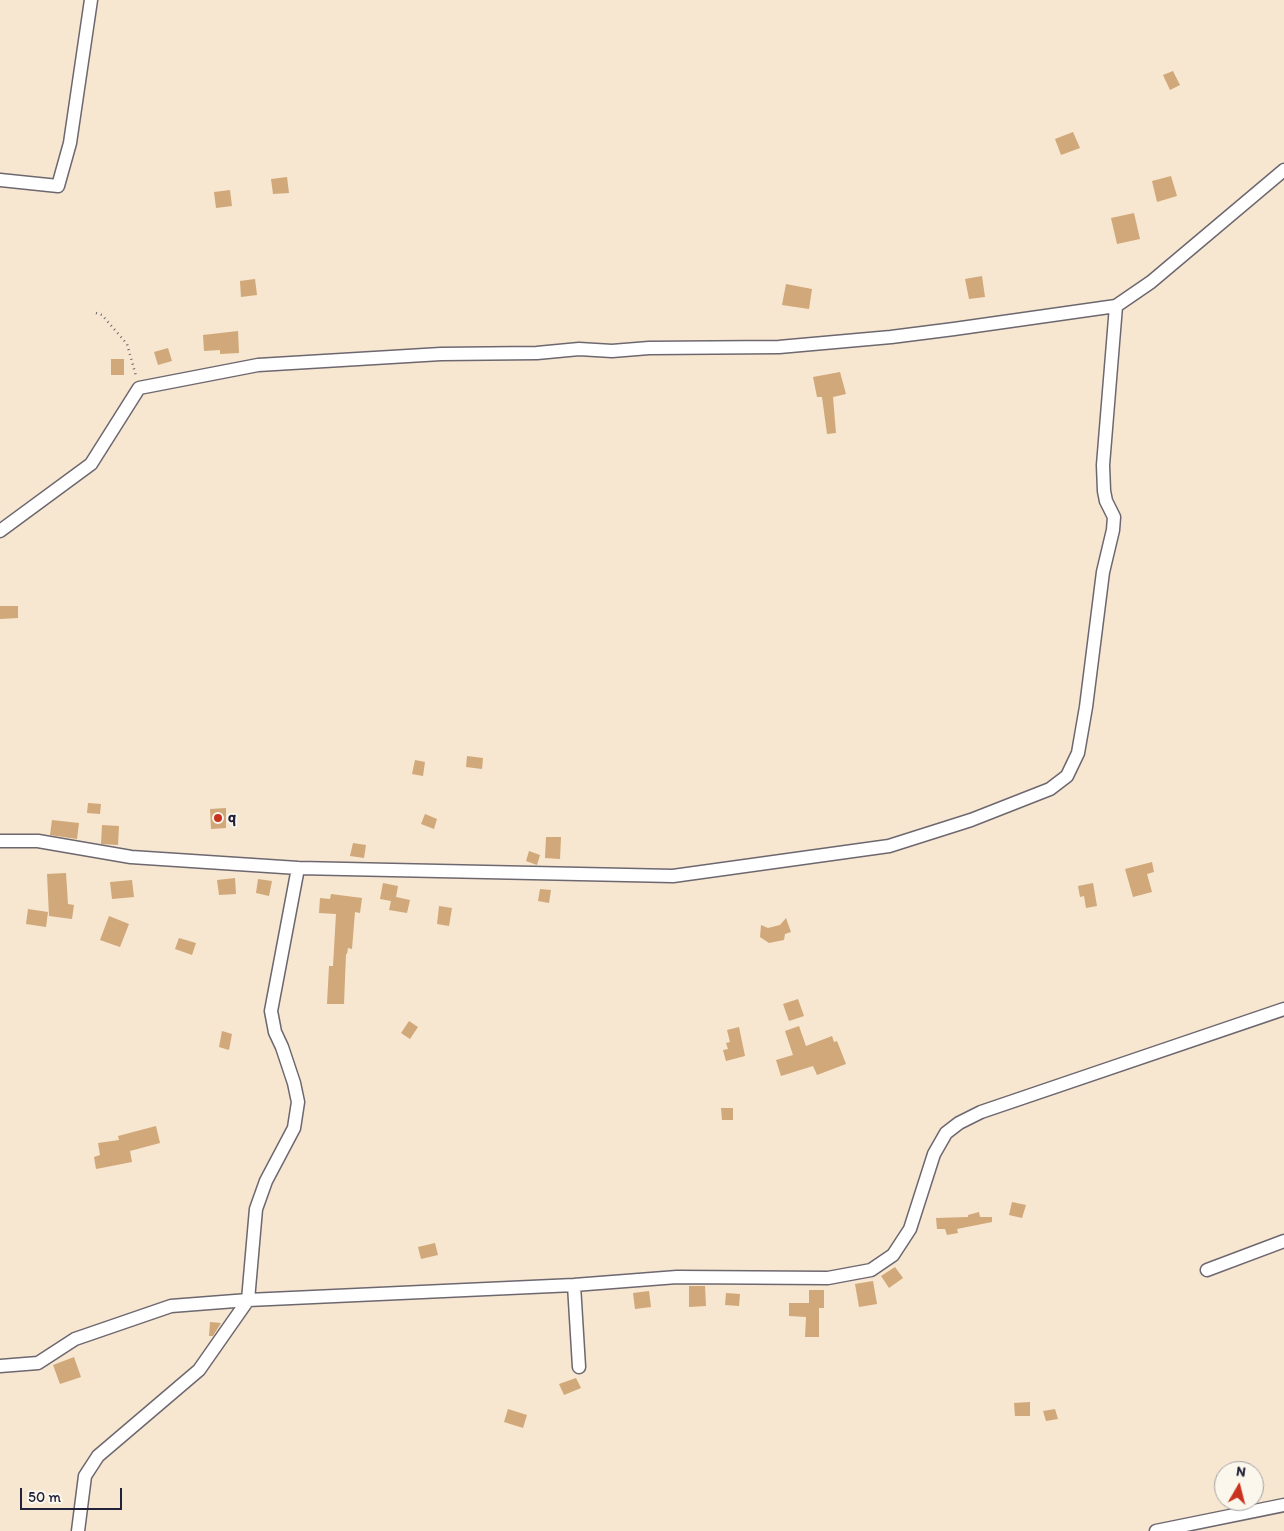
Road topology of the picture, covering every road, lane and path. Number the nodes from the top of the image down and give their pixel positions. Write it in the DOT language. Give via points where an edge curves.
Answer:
graph roads {
  1 [pos="91,0"];
  2 [pos="1284,170"];
  3 [pos="0,180"];
  4 [pos="1116,306"];
  5 [pos="96,313"];
  6 [pos="139,388"];
  7 [pos="0,531"];
  8 [pos="0,841"];
  9 [pos="298,868"];
  10 [pos="1284,1009"];
  11 [pos="1284,1242"];
  12 [pos="1206,1270"];
  13 [pos="574,1285"];
  14 [pos="248,1300"];
  15 [pos="0,1366"];
  16 [pos="578,1367"];
  17 [pos="1284,1505"];
  18 [pos="78,1531"];
  19 [pos="1156,1531"];
  1 -- 3 [label="street" via="70,144 58,186"];
  2 -- 4 [label="street" via="1151,282"];
  4 -- 6 [label="street" via="945,331 779,347 579,349 258,365"];
  4 -- 9 [label="street" via="1103,465 1104,491 1114,518 1113,530 1103,572 1078,752 1067,776 1050,789 971,820 889,846 673,876"];
  5 -- 6 [label="path" via="102,315 127,344"];
  6 -- 7 [label="street" via="91,464"];
  8 -- 9 [label="street" via="38,841 132,858"];
  9 -- 14 [label="street" via="271,1011 298,1102 294,1128 266,1181 256,1209"];
  10 -- 13 [label="street" via="981,1112 959,1123 946,1133 934,1154 910,1229 893,1255 871,1270 828,1278 677,1277"];
  11 -- 12 [label="street"];
  13 -- 14 [label="street"];
  13 -- 16 [label="street"];
  14 -- 15 [label="street" via="171,1306 75,1339 38,1363"];
  14 -- 18 [label="street" via="199,1370 98,1456 85,1476"];
  17 -- 19 [label="street"];
}
